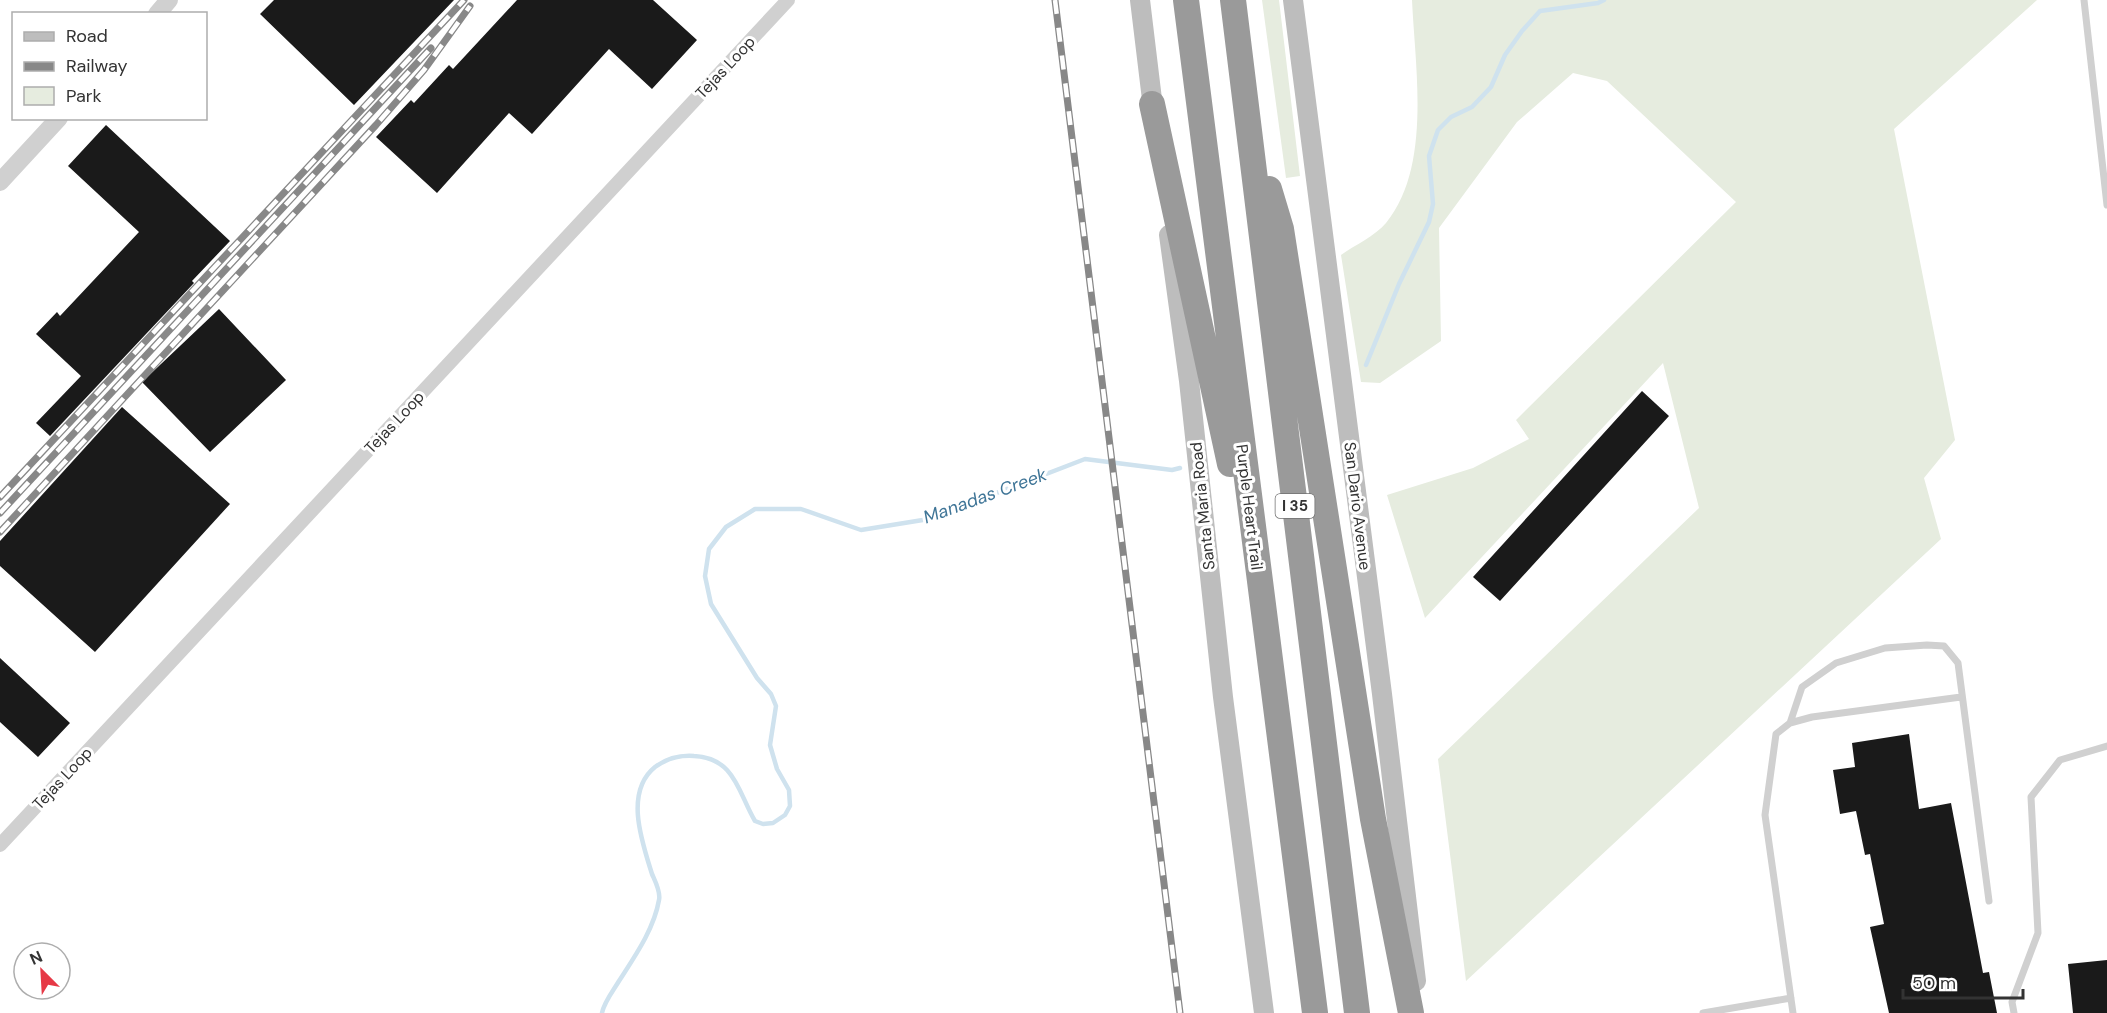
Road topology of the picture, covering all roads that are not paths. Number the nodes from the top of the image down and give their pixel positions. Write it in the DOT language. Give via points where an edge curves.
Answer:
graph roads {
  1 [pos="169,0"];
  2 [pos="788,0"];
  3 [pos="1140,0"];
  4 [pos="1186,0"];
  5 [pos="1233,0"];
  6 [pos="1293,0"];
  7 [pos="2084,0"];
  8 [pos="159,12"];
  9 [pos="1152,104"];
  10 [pos="57,120"];
  11 [pos="1249,125"];
  12 [pos="0,182"];
  13 [pos="2107,205"];
  14 [pos="1266,631"];
  15 [pos="1961,697"];
  16 [pos="1790,723"];
  17 [pos="2107,746"];
  18 [pos="0,845"];
  19 [pos="1989,901"];
  20 [pos="1791,998"];
  21 [pos="1264,1013"];
  22 [pos="1315,1013"];
  23 [pos="1357,1013"];
  24 [pos="1411,1013"];
  25 [pos="1419,1013"];
  26 [pos="1703,1013"];
  27 [pos="1793,1013"];
  28 [pos="2014,1013"];
  1 -- 8 [label="street"];
  2 -- 18 [label="street, Tejas Loop"];
  3 -- 9 [label="main road, Santa Maria Road"];
  4 -- 14 [label="highway, Purple Heart Trail / I 35"];
  5 -- 11 [label="highway, I 35"];
  6 -- 25 [label="main road, San Dario Avenue"];
  7 -- 13 [label="lane"];
  9 -- 14 [label="highway"];
  9 -- 21 [label="main road, Santa Maria Road"];
  10 -- 12 [label="street"];
  11 -- 23 [label="highway, I 35"];
  11 -- 24 [label="highway" via="1281,229 1373,819"];
  14 -- 22 [label="highway, Purple Heart Trail / I 35"];
  15 -- 16 [label="lane"];
  15 -- 16 [label="lane" via="1958,663 1944,646 1885,648 1836,663 1802,687"];
  15 -- 19 [label="lane"];
  16 -- 20 [label="lane" via="1776,734 1766,815"];
  17 -- 28 [label="lane" via="2060,760 2031,797 2038,933 2012,1002"];
  20 -- 26 [label="lane"];
  20 -- 27 [label="lane"];
}
